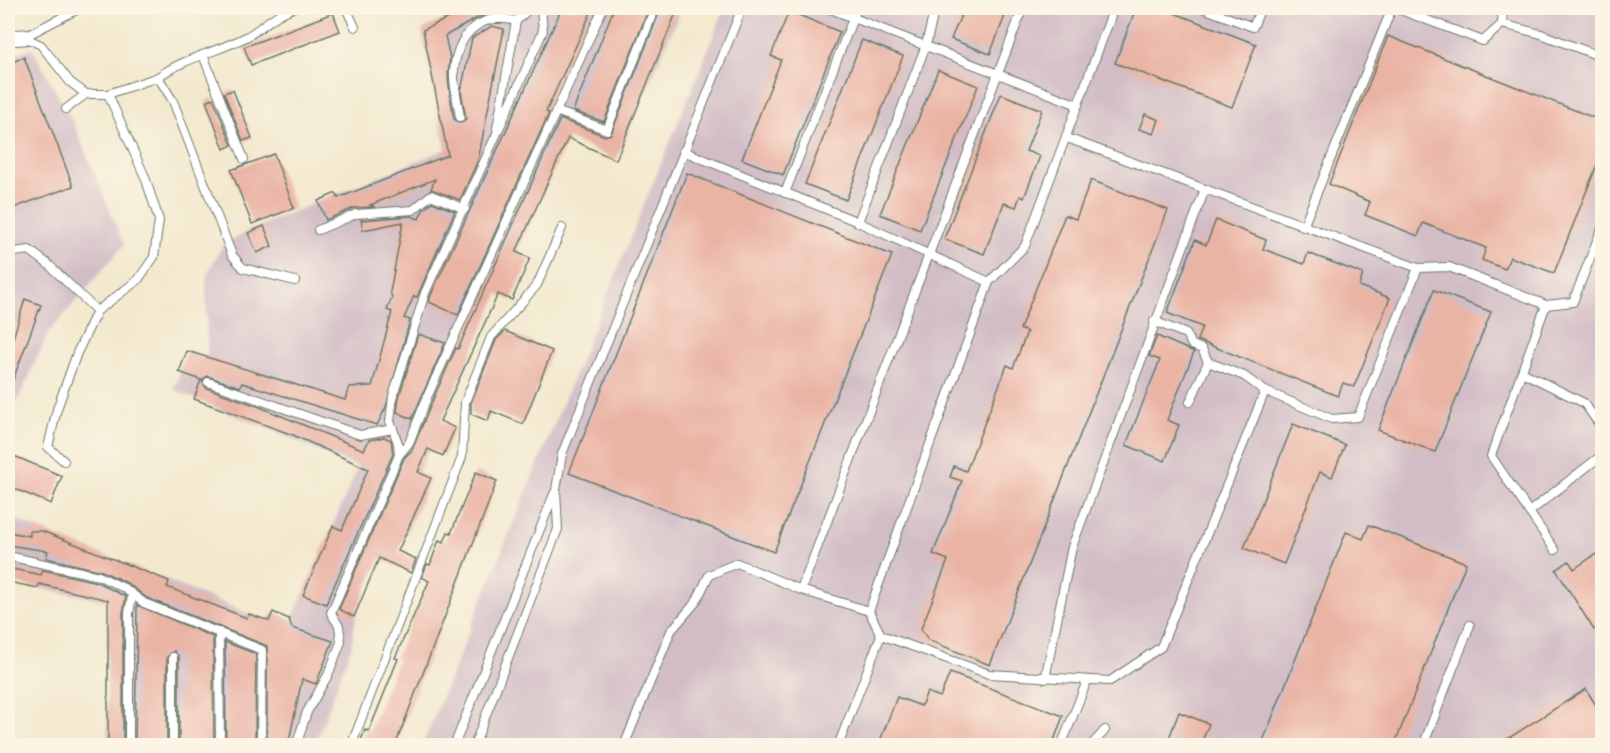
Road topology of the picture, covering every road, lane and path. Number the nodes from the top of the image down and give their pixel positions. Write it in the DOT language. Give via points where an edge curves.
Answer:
graph roads {
  1 [pos="80,8"];
  2 [pos="293,8"];
  3 [pos="346,8"];
  4 [pos="530,8"];
  5 [pos="541,8"];
  6 [pos="603,8"];
  7 [pos="655,8"];
  8 [pos="742,8"];
  9 [pos="828,8"];
  10 [pos="857,8"];
  11 [pos="935,8"];
  12 [pos="1023,8"];
  13 [pos="1114,8"];
  14 [pos="1203,8"];
  15 [pos="1261,8"];
  16 [pos="1393,8"];
  17 [pos="1503,8"];
  18 [pos="1418,12"];
  19 [pos="853,18"];
  20 [pos="516,21"];
  21 [pos="1502,24"];
  22 [pos="355,27"];
  23 [pos="24,37"];
  24 [pos="8,38"];
  25 [pos="926,45"];
  26 [pos="203,56"];
  27 [pos="1602,57"];
  28 [pos="996,74"];
  29 [pos="158,77"];
  30 [pos="86,94"];
  31 [pos="108,94"];
  32 [pos="1078,105"];
  33 [pos="66,109"];
  34 [pos="556,111"];
  35 [pos="460,117"];
  36 [pos="1067,138"];
  37 [pos="495,139"];
  38 [pos="683,151"];
  39 [pos="244,159"];
  40 [pos="1204,189"];
  41 [pos="784,193"];
  42 [pos="465,209"];
  43 [pos="858,222"];
  44 [pos="1303,227"];
  45 [pos="562,228"];
  46 [pos="1602,228"];
  47 [pos="318,230"];
  48 [pos="8,253"];
  49 [pos="927,254"];
  50 [pos="1418,268"];
  51 [pos="295,281"];
  52 [pos="989,282"];
  53 [pos="1546,305"];
  54 [pos="97,311"];
  55 [pos="1155,321"];
  56 [pos="1208,362"];
  57 [pos="1522,372"];
  58 [pos="208,382"];
  59 [pos="1265,392"];
  60 [pos="1190,402"];
  61 [pos="1602,428"];
  62 [pos="393,429"];
  63 [pos="399,455"];
  64 [pos="1602,455"];
  65 [pos="64,461"];
  66 [pos="556,490"];
  67 [pos="1529,512"];
  68 [pos="1555,550"];
  69 [pos="8,556"];
  70 [pos="801,590"];
  71 [pos="132,596"];
  72 [pos="869,611"];
  73 [pos="1470,625"];
  74 [pos="219,632"];
  75 [pos="881,634"];
  76 [pos="173,657"];
  77 [pos="1044,679"];
  78 [pos="1087,681"];
  79 [pos="1105,730"];
  80 [pos="129,746"];
  81 [pos="174,746"];
  82 [pos="220,746"];
  83 [pos="261,746"];
  84 [pos="296,746"];
  85 [pos="351,746"];
  86 [pos="454,746"];
  87 [pos="474,746"];
  88 [pos="624,746"];
  89 [pos="838,746"];
  90 [pos="1061,746"];
  91 [pos="1091,746"];
  92 [pos="1423,746"];
  1 -- 23 [label="lane"];
  2 -- 26 [label="lane" via="270,18 249,36"];
  3 -- 22 [label="lane"];
  4 -- 20 [label="lane"];
  5 -- 37 [label="lane" via="543,31"];
  6 -- 34 [label="lane"];
  7 -- 34 [label="lane" via="606,130"];
  8 -- 38 [label="lane"];
  9 -- 19 [label="lane"];
  10 -- 19 [label="lane"];
  11 -- 25 [label="lane"];
  12 -- 28 [label="lane"];
  13 -- 32 [label="lane"];
  14 -- 15 [label="lane" via="1253,27"];
  16 -- 18 [label="lane"];
  16 -- 44 [label="lane"];
  17 -- 21 [label="lane"];
  18 -- 21 [label="lane" via="1483,41"];
  19 -- 25 [label="lane"];
  19 -- 41 [label="lane"];
  20 -- 35 [label="lane" via="500,16 488,19 464,35 454,71"];
  20 -- 37 [label="lane"];
  21 -- 27 [label="lane"];
  23 -- 24 [label="street"];
  23 -- 30 [label="lane" via="41,45 70,82"];
  25 -- 28 [label="lane"];
  25 -- 43 [label="lane"];
  26 -- 29 [label="lane" via="171,67"];
  26 -- 39 [label="lane"];
  28 -- 32 [label="lane"];
  28 -- 49 [label="lane"];
  29 -- 31 [label="lane"];
  29 -- 51 [label="lane" via="173,101 232,255 243,268"];
  30 -- 31 [label="lane"];
  30 -- 33 [label="lane"];
  31 -- 54 [label="lane" via="145,177 159,220 154,257 138,280"];
  32 -- 36 [label="lane"];
  34 -- 63 [label="lane" via="413,435"];
  36 -- 40 [label="lane"];
  36 -- 52 [label="lane" via="1025,246"];
  37 -- 42 [label="lane"];
  38 -- 41 [label="lane"];
  38 -- 66 [label="lane" via="562,454"];
  40 -- 44 [label="lane"];
  40 -- 55 [label="lane"];
  41 -- 43 [label="lane"];
  42 -- 47 [label="lane" via="431,195 413,210 356,214"];
  42 -- 62 [label="lane" via="425,294 393,396"];
  43 -- 49 [label="lane"];
  44 -- 50 [label="lane"];
  45 -- 85 [label="lane" via="537,285 491,337 465,402 462,458"];
  46 -- 53 [label="lane" via="1573,302"];
  48 -- 54 [label="lane" via="29,250"];
  49 -- 52 [label="lane"];
  49 -- 70 [label="lane"];
  50 -- 53 [label="lane" via="1449,267"];
  50 -- 59 [label="lane" via="1358,417 1332,419"];
  52 -- 72 [label="lane"];
  53 -- 57 [label="lane"];
  54 -- 65 [label="lane" via="69,375 48,447"];
  55 -- 56 [label="lane" via="1185,334 1192,345 1202,349"];
  55 -- 77 [label="lane" via="1072,547"];
  56 -- 59 [label="lane" via="1244,376"];
  56 -- 60 [label="lane"];
  57 -- 61 [label="lane" via="1584,403"];
  57 -- 67 [label="lane" via="1491,456"];
  58 -- 62 [label="lane" via="360,435"];
  59 -- 78 [label="lane" via="1161,647 1110,681"];
  62 -- 63 [label="lane"];
  63 -- 84 [label="lane" via="331,613 339,626 341,642 307,712"];
  64 -- 67 [label="lane"];
  66 -- 86 [label="lane"];
  66 -- 87 [label="lane" via="558,529"];
  67 -- 68 [label="lane"];
  69 -- 71 [label="lane" via="99,576"];
  70 -- 72 [label="lane"];
  70 -- 88 [label="lane" via="737,563 709,575 696,602 671,631"];
  71 -- 74 [label="lane"];
  71 -- 80 [label="lane"];
  72 -- 75 [label="lane"];
  73 -- 92 [label="lane"];
  74 -- 82 [label="lane"];
  74 -- 83 [label="lane" via="262,650"];
  75 -- 77 [label="lane" via="989,674"];
  75 -- 89 [label="lane"];
  76 -- 81 [label="lane"];
  77 -- 78 [label="lane"];
  78 -- 90 [label="lane"];
  79 -- 91 [label="lane"];
}
